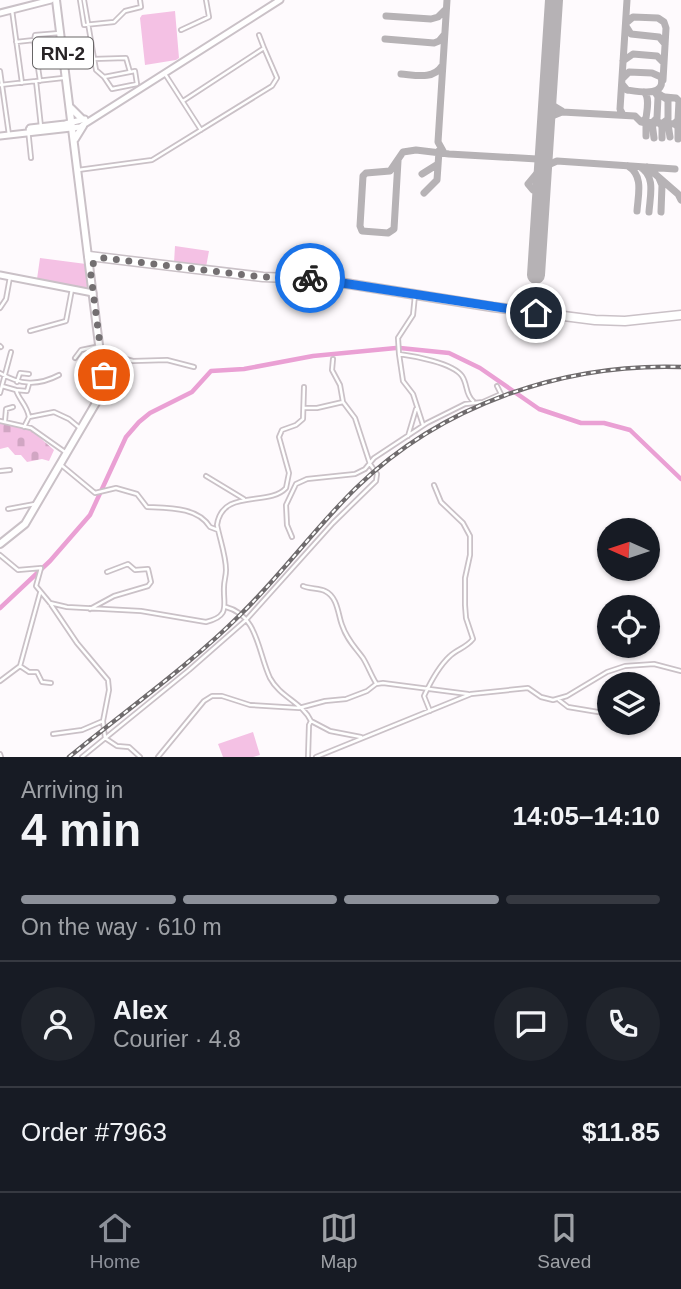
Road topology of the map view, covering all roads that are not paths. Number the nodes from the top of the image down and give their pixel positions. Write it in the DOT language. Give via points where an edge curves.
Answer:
graph roads {
  1 [pos="54,0"];
  2 [pos="82,0"];
  3 [pos="140,0"];
  4 [pos="206,0"];
  5 [pos="280,0"];
  6 [pos="12,10"];
  7 [pos="0,13"];
  8 [pos="89,25"];
  9 [pos="181,30"];
  10 [pos="60,33"];
  11 [pos="258,35"];
  12 [pos="34,40"];
  13 [pos="16,42"];
  14 [pos="264,48"];
  15 [pos="93,59"];
  16 [pos="0,71"];
  17 [pos="130,72"];
  18 [pos="163,72"];
  19 [pos="104,76"];
  20 [pos="66,78"];
  21 [pos="38,81"];
  22 [pos="22,83"];
  23 [pos="1,84"];
  24 [pos="183,101"];
  25 [pos="69,107"];
  26 [pos="83,122"];
  27 [pos="72,125"];
  28 [pos="41,127"];
  29 [pos="28,130"];
  30 [pos="201,130"];
  31 [pos="8,133"];
  32 [pos="0,134"];
  33 [pos="74,141"];
  34 [pos="32,158"];
  35 [pos="78,170"];
  36 [pos="88,245"];
  37 [pos="95,260"];
  38 [pos="0,275"];
  39 [pos="10,277"];
  40 [pos="72,289"];
  41 [pos="93,293"];
  42 [pos="415,295"];
  43 [pos="0,308"];
  44 [pos="681,315"];
  45 [pos="30,331"];
  46 [pos="100,349"];
  47 [pos="11,352"];
  48 [pos="399,354"];
  49 [pos="75,358"];
  50 [pos="125,359"];
  51 [pos="333,359"];
  52 [pos="194,367"];
  53 [pos="0,373"];
  54 [pos="29,374"];
  55 [pos="59,375"];
  56 [pos="5,376"];
  57 [pos="18,382"];
  58 [pos="30,383"];
  59 [pos="2,386"];
  60 [pos="497,386"];
  61 [pos="304,387"];
  62 [pos="16,390"];
  63 [pos="0,393"];
  64 [pos="100,396"];
  65 [pos="343,402"];
  66 [pos="476,403"];
  67 [pos="417,406"];
  68 [pos="13,407"];
  69 [pos="305,408"];
  70 [pos="29,417"];
  71 [pos="0,421"];
  72 [pos="5,421"];
  73 [pos="423,425"];
  74 [pos="24,426"];
  75 [pos="80,429"];
  76 [pos="407,437"];
  77 [pos="66,453"];
  78 [pos="60,464"];
  79 [pos="370,464"];
  80 [pos="10,470"];
  81 [pos="0,471"];
  82 [pos="206,476"];
  83 [pos="289,482"];
  84 [pos="296,484"];
  85 [pos="434,485"];
  86 [pos="244,499"];
  87 [pos="38,503"];
  88 [pos="8,509"];
  89 [pos="218,530"];
  90 [pos="292,537"];
  91 [pos="0,544"];
  92 [pos="0,555"];
  93 [pos="107,572"];
  94 [pos="303,586"];
  95 [pos="40,593"];
  96 [pos="50,603"];
  97 [pos="226,607"];
  98 [pos="90,609"];
  99 [pos="246,620"];
  100 [pos="20,666"];
  101 [pos="681,671"];
  102 [pos="0,681"];
  103 [pos="51,683"];
  104 [pos="376,684"];
  105 [pos="427,689"];
  106 [pos="471,694"];
  107 [pos="557,699"];
  108 [pos="299,708"];
  109 [pos="430,711"];
  110 [pos="597,712"];
  111 [pos="103,721"];
  112 [pos="311,721"];
  113 [pos="53,734"];
  114 [pos="105,738"];
  115 [pos="363,738"];
  116 [pos="82,757"];
  117 [pos="140,757"];
  118 [pos="158,757"];
  119 [pos="308,757"];
  120 [pos="316,757"];
  1 -- 6 [label="street"];
  1 -- 10 [label="main road, RN-2"];
  2 -- 8 [label="street"];
  3 -- 8 [label="street" via="141,7 125,11 114,22"];
  4 -- 9 [label="street" via="209,17"];
  5 -- 18 [label="street"];
  6 -- 7 [label="street"];
  6 -- 13 [label="street"];
  8 -- 15 [label="street"];
  10 -- 12 [label="street" via="35,35"];
  10 -- 20 [label="main road, RN-2"];
  11 -- 14 [label="street"];
  12 -- 13 [label="street"];
  12 -- 21 [label="street"];
  13 -- 22 [label="street"];
  14 -- 24 [label="street"];
  14 -- 30 [label="street" via="277,78 275,84"];
  15 -- 17 [label="street" via="126,58"];
  15 -- 19 [label="street"];
  16 -- 23 [label="street"];
  17 -- 19 [label="street"];
  17 -- 19 [label="street" via="135,71 137,83 112,89"];
  18 -- 24 [label="street"];
  18 -- 26 [label="street"];
  20 -- 21 [label="street"];
  20 -- 25 [label="main road, RN-2"];
  21 -- 22 [label="street"];
  21 -- 28 [label="street"];
  22 -- 23 [label="street"];
  23 -- 31 [label="street"];
  24 -- 30 [label="street"];
  25 -- 26 [label="main road"];
  25 -- 27 [label="main road, RN-2"];
  26 -- 27 [label="street"];
  26 -- 33 [label="main road"];
  27 -- 28 [label="street"];
  27 -- 29 [label="street"];
  27 -- 33 [label="main road, RN-2"];
  28 -- 29 [label="street"];
  29 -- 31 [label="street"];
  29 -- 34 [label="street"];
  30 -- 35 [label="street" via="152,160"];
  31 -- 32 [label="street"];
  33 -- 35 [label="main road, RN-2"];
  35 -- 36 [label="main road, RN-2"];
  36 -- 37 [label="highway"];
  37 -- 41 [label="main road"];
  37 -- 42 [label="highway" via="318,279"];
  38 -- 39 [label="street"];
  39 -- 40 [label="street"];
  39 -- 43 [label="street"];
  40 -- 41 [label="street"];
  40 -- 45 [label="street" via="66,321"];
  41 -- 46 [label="main road"];
  42 -- 44 [label="highway" via="595,320"];
  42 -- 48 [label="street" via="413,315 398,338"];
  46 -- 49 [label="street" via="81,349"];
  46 -- 50 [label="street"];
  46 -- 64 [label="main road" via="104,381"];
  47 -- 56 [label="street"];
  48 -- 66 [label="street" via="457,371"];
  48 -- 67 [label="street" via="403,382"];
  50 -- 52 [label="street" via="167,360"];
  50 -- 64 [label="street"];
  51 -- 65 [label="street" via="331,368"];
  53 -- 56 [label="street"];
  54 -- 57 [label="street" via="20,373"];
  55 -- 58 [label="street"];
  56 -- 57 [label="street"];
  56 -- 59 [label="street"];
  57 -- 58 [label="street"];
  58 -- 62 [label="street" via="27,391"];
  59 -- 62 [label="street"];
  59 -- 63 [label="street"];
  60 -- 66 [label="street" via="501,394"];
  61 -- 69 [label="street"];
  62 -- 70 [label="street"];
  64 -- 75 [label="main road"];
  65 -- 69 [label="street"];
  65 -- 79 [label="street" via="358,424"];
  66 -- 73 [label="street" via="456,407"];
  67 -- 73 [label="street"];
  67 -- 76 [label="street"];
  68 -- 72 [label="street" via="6,409"];
  69 -- 83 [label="street" via="301,422 282,430 279,437"];
  70 -- 74 [label="street"];
  70 -- 75 [label="street" via="54,412"];
  71 -- 72 [label="street"];
  72 -- 74 [label="street"];
  73 -- 76 [label="street"];
  74 -- 77 [label="street"];
  75 -- 77 [label="main road"];
  76 -- 79 [label="street"];
  77 -- 78 [label="main road"];
  78 -- 87 [label="main road"];
  78 -- 89 [label="street" via="94,493 116,488 137,494 147,507 188,512"];
  79 -- 84 [label="street" via="355,474"];
  79 -- 99 [label="street" via="376,481"];
  80 -- 81 [label="street"];
  82 -- 86 [label="street"];
  83 -- 84 [label="street"];
  83 -- 86 [label="street" via="280,494"];
  84 -- 90 [label="street" via="286,505"];
  85 -- 105 [label="street" via="441,502 470,536 465,605 473,639 450,656"];
  86 -- 89 [label="street" via="222,513"];
  87 -- 88 [label="street"];
  87 -- 91 [label="main road" via="25,524"];
  89 -- 97 [label="street" via="226,569"];
  92 -- 95 [label="street" via="18,570 41,568 36,584"];
  93 -- 98 [label="street" via="128,564 135,570 148,569 151,582"];
  94 -- 104 [label="street" via="331,597 348,638"];
  95 -- 96 [label="street"];
  95 -- 100 [label="street"];
  96 -- 98 [label="street"];
  96 -- 111 [label="street" via="108,680"];
  97 -- 98 [label="street" via="206,622 141,611"];
  97 -- 99 [label="street"];
  99 -- 108 [label="street" via="275,686"];
  99 -- 114 [label="street"];
  100 -- 102 [label="street"];
  100 -- 103 [label="street"];
  101 -- 107 [label="street" via="654,664 625,666"];
  104 -- 105 [label="street"];
  104 -- 108 [label="street" via="346,699"];
  105 -- 106 [label="street"];
  105 -- 109 [label="street"];
  106 -- 107 [label="street" via="528,688 547,699"];
  106 -- 109 [label="street"];
  107 -- 110 [label="street" via="568,707"];
  108 -- 112 [label="street"];
  108 -- 118 [label="street" via="250,705 212,696"];
  109 -- 115 [label="street"];
  111 -- 113 [label="street"];
  111 -- 114 [label="street"];
  112 -- 115 [label="street" via="330,731"];
  112 -- 119 [label="street"];
  114 -- 116 [label="street"];
  114 -- 117 [label="street" via="129,747"];
  115 -- 120 [label="street"];
}
